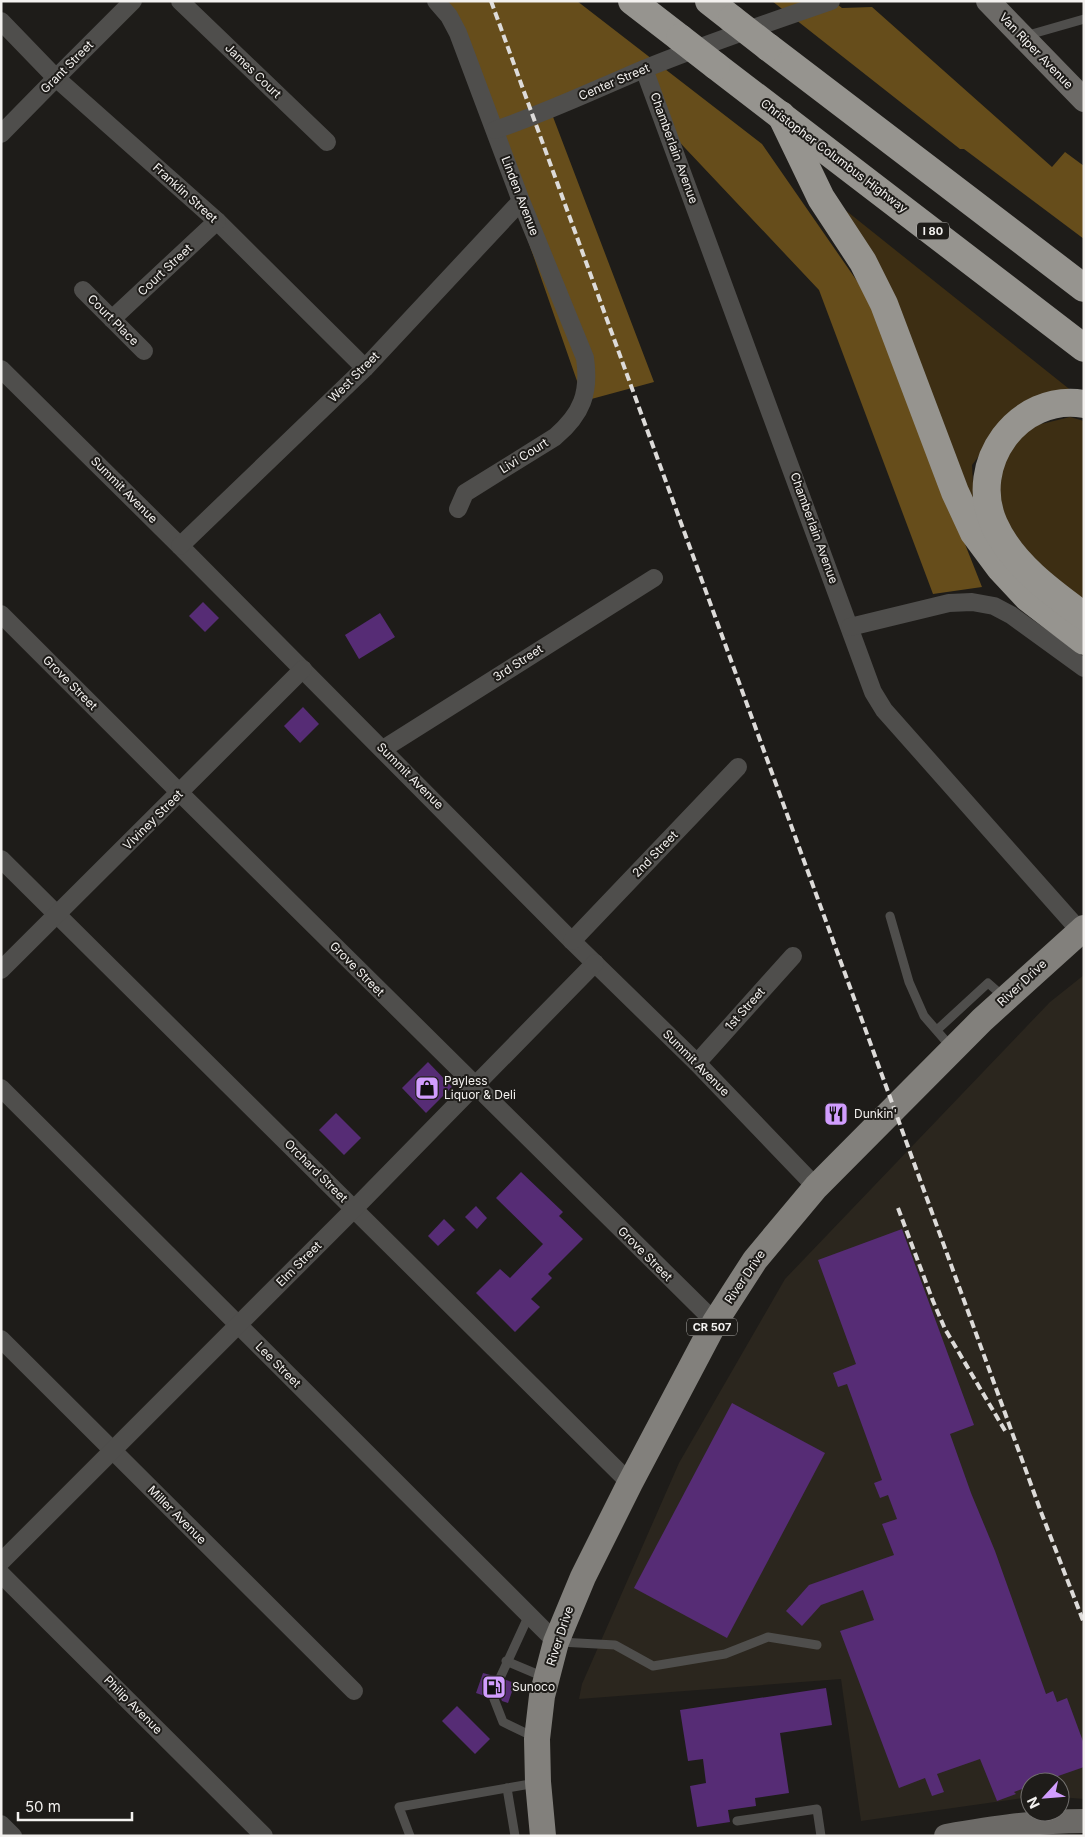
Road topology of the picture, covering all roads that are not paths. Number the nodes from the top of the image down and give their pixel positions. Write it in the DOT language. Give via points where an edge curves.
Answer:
graph roads {
  1 [pos="133,1"];
  2 [pos="180,1"];
  3 [pos="436,1"];
  4 [pos="632,1"];
  5 [pos="709,1"];
  6 [pos="831,1"];
  7 [pos="988,1"];
  8 [pos="1084,19"];
  9 [pos="1,21"];
  10 [pos="733,27"];
  11 [pos="1022,37"];
  12 [pos="644,69"];
  13 [pos="56,78"];
  14 [pos="1084,100"];
  15 [pos="781,115"];
  16 [pos="495,130"];
  17 [pos="1,134"];
  18 [pos="327,142"];
  19 [pos="929,169"];
  20 [pos="521,201"];
  21 [pos="217,221"];
  22 [pos="1084,265"];
  23 [pos="1084,288"];
  24 [pos="83,290"];
  25 [pos="112,319"];
  26 [pos="1084,348"];
  27 [pos="144,351"];
  28 [pos="365,368"];
  29 [pos="1,369"];
  30 [pos="584,397"];
  31 [pos="1084,404"];
  32 [pos="458,509"];
  33 [pos="180,546"];
  34 [pos="654,578"];
  35 [pos="1,614"];
  36 [pos="1084,616"];
  37 [pos="850,628"];
  38 [pos="1084,641"];
  39 [pos="1084,668"];
  40 [pos="303,669"];
  41 [pos="383,749"];
  42 [pos="738,768"];
  43 [pos="180,793"];
  44 [pos="1,859"];
  45 [pos="58,915"];
  46 [pos="890,916"];
  47 [pos="1082,929"];
  48 [pos="572,941"];
  49 [pos="793,956"];
  50 [pos="595,963"];
  51 [pos="1,970"];
  52 [pos="944,1040"];
  53 [pos="696,1063"];
  54 [pos="476,1086"];
  55 [pos="1,1088"];
  56 [pos="816,1186"];
  57 [pos="354,1209"];
  58 [pos="715,1322"];
  59 [pos="237,1324"];
  60 [pos="1,1338"];
  61 [pos="112,1450"];
  62 [pos="630,1483"];
  63 [pos="1,1562"];
  64 [pos="1,1574"];
  65 [pos="529,1615"];
  66 [pos="556,1642"];
  67 [pos="817,1644"];
  68 [pos="506,1661"];
  69 [pos="500,1678"];
  70 [pos="546,1678"];
  71 [pos="354,1691"];
  72 [pos="494,1699"];
  73 [pos="537,1739"];
  74 [pos="538,1782"];
  75 [pos="507,1788"];
  76 [pos="737,1821"];
  77 [pos="1084,1821"];
  78 [pos="1,1824"];
  79 [pos="13,1836"];
  80 [pos="264,1836"];
  81 [pos="410,1836"];
  82 [pos="515,1836"];
  83 [pos="543,1836"];
  84 [pos="821,1836"];
  85 [pos="946,1836"];
  1 -- 13 [label="street, Grant Street"];
  2 -- 18 [label="street, James Court"];
  3 -- 16 [label="street, Linden Avenue" via="458,34"];
  4 -- 15 [label="highway, Christopher Columbus Highway / I 80, bridge"];
  5 -- 10 [label="highway"];
  6 -- 10 [label="street, Center Street"];
  7 -- 11 [label="street, Van Riper Avenue"];
  8 -- 11 [label="lane"];
  9 -- 13 [label="street, Franklin Street"];
  10 -- 12 [label="street, Center Street"];
  10 -- 19 [label="highway, bridge" via="768,46"];
  11 -- 14 [label="street, Van Riper Avenue"];
  12 -- 16 [label="street, Center Street" via="534,117"];
  12 -- 37 [label="street, Chamberlain Avenue"];
  13 -- 17 [label="street, Grant Street"];
  13 -- 21 [label="street, Franklin Street"];
  15 -- 26 [label="highway, Christopher Columbus Highway / I 80"];
  15 -- 38 [label="highway" via="821,198 864,262 884,304 955,492 974,533 1028,598"];
  16 -- 20 [label="street, Linden Avenue"];
  19 -- 22 [label="highway"];
  19 -- 23 [label="highway"];
  20 -- 28 [label="street, West Street"];
  20 -- 30 [label="street, Linden Avenue" via="585,358"];
  21 -- 25 [label="street, Court Street"];
  21 -- 28 [label="street, Franklin Street"];
  24 -- 25 [label="street, Court Place"];
  25 -- 27 [label="street, Court Place"];
  28 -- 33 [label="street, West Street"];
  29 -- 33 [label="street, Summit Avenue"];
  30 -- 32 [label="street, Livi Court" via="568,426 465,493"];
  31 -- 36 [label="highway" via="1051,405 1014,425 997,446 986,485 989,512 1000,536 1043,586"];
  33 -- 40 [label="street, Summit Avenue"];
  34 -- 41 [label="street, 3rd Street"];
  35 -- 43 [label="street, Grove Street"];
  37 -- 39 [label="street" via="949,603 972,602 994,606 1011,616"];
  37 -- 47 [label="street, Chamberlain Avenue" via="873,692 884,710"];
  40 -- 41 [label="street, Summit Avenue"];
  40 -- 43 [label="street, Viviney Street"];
  41 -- 48 [label="street, Summit Avenue"];
  42 -- 48 [label="street, 2nd Street"];
  43 -- 45 [label="street, Viviney Street"];
  43 -- 54 [label="street, Grove Street"];
  44 -- 45 [label="street, Orchard Street"];
  45 -- 51 [label="street, Viviney Street"];
  45 -- 57 [label="street, Orchard Street"];
  46 -- 52 [label="lane" via="909,982 924,1016"];
  47 -- 52 [label="main road, River Drive / CR 507" via="1004,998 975,1011"];
  48 -- 50 [label="street, Summit Avenue"];
  49 -- 53 [label="street, 1st Street"];
  50 -- 53 [label="street, Summit Avenue"];
  50 -- 54 [label="street, Elm Street"];
  52 -- 56 [label="main road, River Drive / CR 507"];
  53 -- 56 [label="street, Summit Avenue"];
  54 -- 57 [label="street, Elm Street"];
  54 -- 58 [label="street, Grove Street"];
  55 -- 59 [label="street, Lee Street"];
  56 -- 58 [label="main road, River Drive / CR 507" via="755,1260"];
  57 -- 59 [label="street, Elm Street"];
  57 -- 62 [label="street, Orchard Street"];
  58 -- 62 [label="main road, River Drive / CR 507"];
  59 -- 61 [label="street, Elm Street"];
  59 -- 65 [label="street, Lee Street"];
  60 -- 61 [label="street, Miller Avenue"];
  61 -- 63 [label="street, Elm Street"];
  61 -- 71 [label="street, Miller Avenue"];
  62 -- 66 [label="main road, River Drive / CR 507" via="576,1591"];
  64 -- 80 [label="street, Philip Avenue"];
  65 -- 66 [label="street, Lee Street"];
  65 -- 68 [label="lane"];
  66 -- 67 [label="lane" via="615,1645 654,1666 725,1654 768,1637"];
  66 -- 70 [label="main road, River Drive / CR 507"];
  68 -- 69 [label="lane"];
  68 -- 70 [label="lane"];
  70 -- 73 [label="main road, River Drive / CR 507"];
  72 -- 73 [label="lane" via="503,1722"];
  73 -- 74 [label="main road, River Drive / CR 507"];
  74 -- 75 [label="lane"];
  74 -- 83 [label="main road, River Drive / CR 507"];
  75 -- 81 [label="lane" via="399,1806"];
  75 -- 82 [label="lane"];
  76 -- 84 [label="lane" via="817,1809"];
  77 -- 85 [label="street" via="1008,1825"];
  78 -- 79 [label="street"];
}
